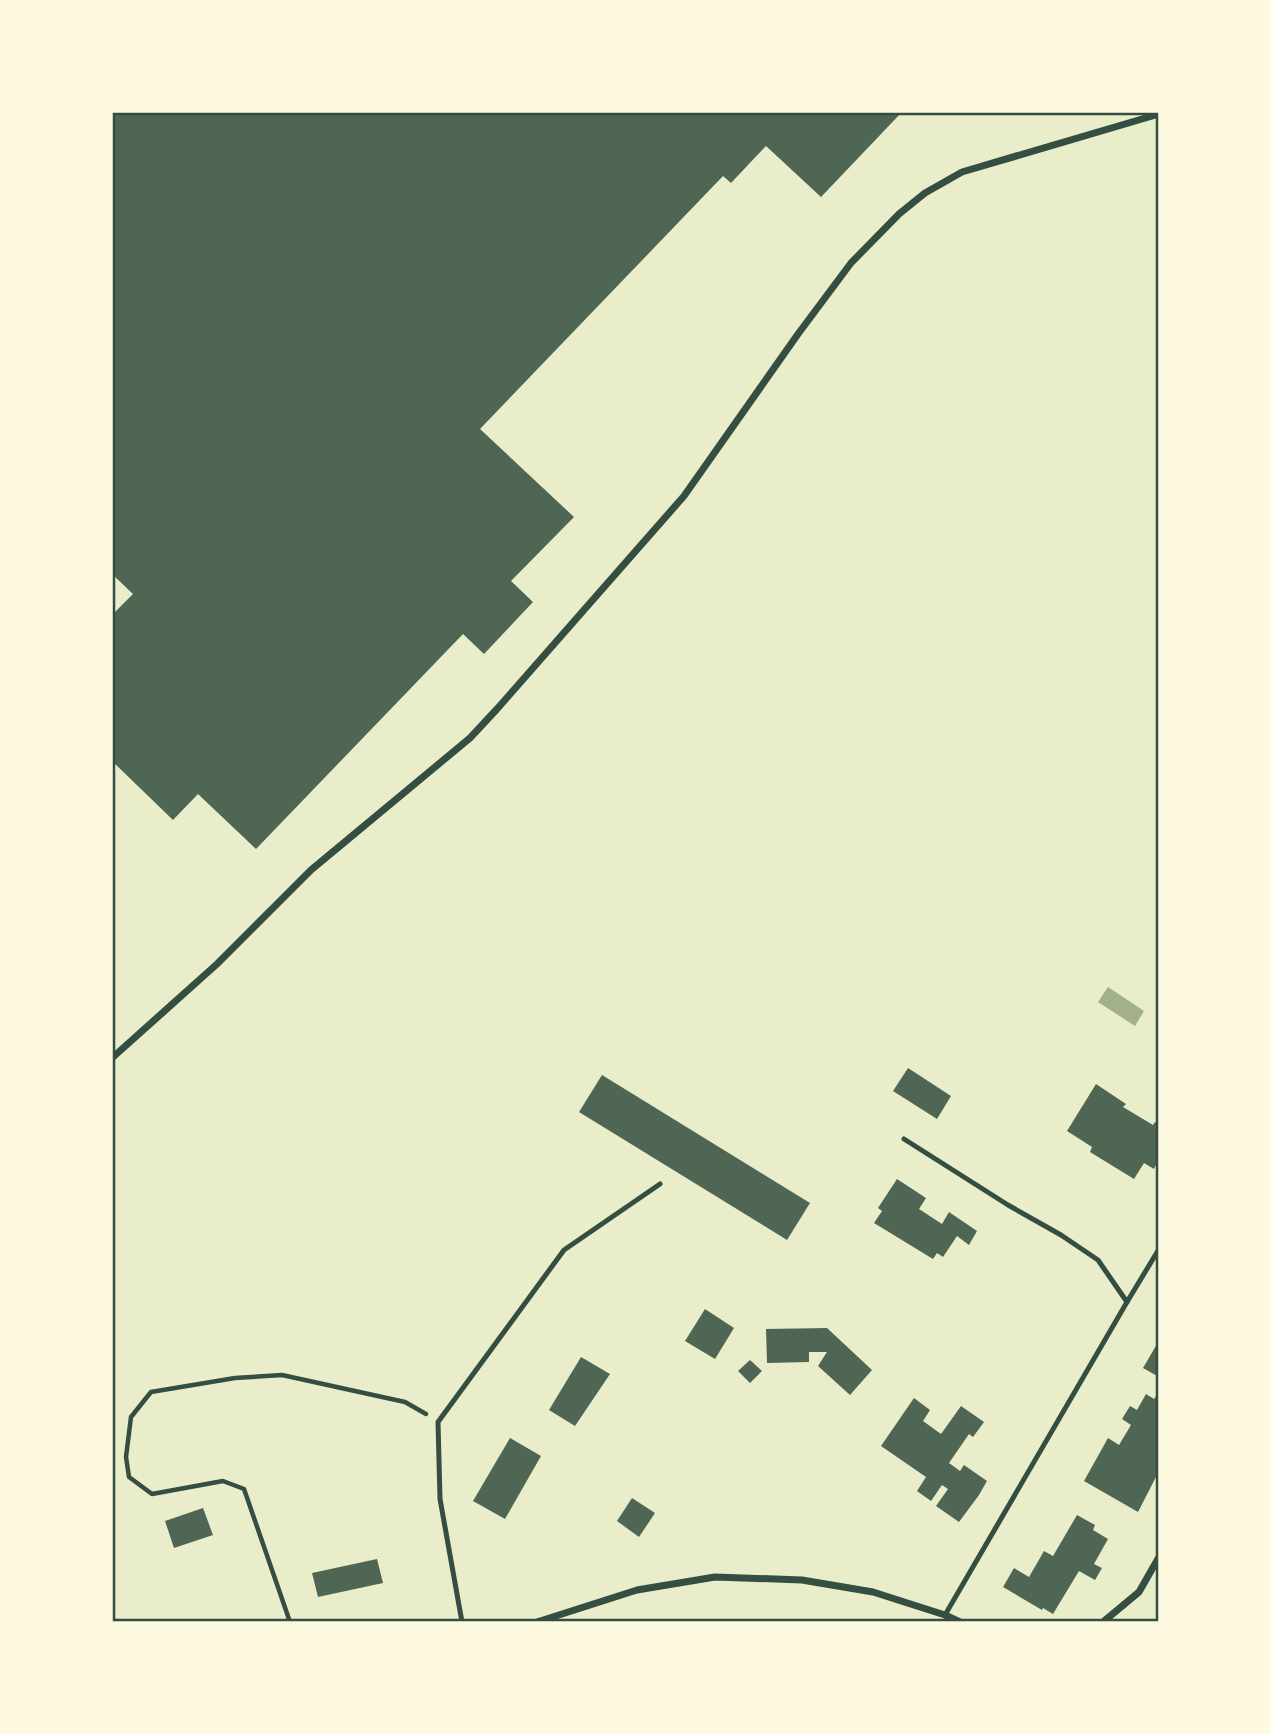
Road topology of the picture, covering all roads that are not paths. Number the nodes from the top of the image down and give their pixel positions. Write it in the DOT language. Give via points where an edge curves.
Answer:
graph roads {
  1 [pos="1159,114"];
  2 [pos="112,1058"];
  3 [pos="904,1139"];
  4 [pos="660,1184"];
  5 [pos="1159,1249"];
  6 [pos="1127,1302"];
  7 [pos="1159,1557"];
  8 [pos="945,1615"];
  9 [pos="462,1622"];
  10 [pos="537,1622"];
  11 [pos="960,1622"];
  12 [pos="1103,1622"];
  1 -- 2 [label="street" via="962,172 899,214 851,263 684,496 498,709 470,738 311,870"];
  3 -- 6 [label="lane" via="1098,1260"];
  4 -- 9 [label="lane" via="564,1250 438,1422 440,1499"];
  5 -- 6 [label="lane"];
  6 -- 8 [label="lane"];
  7 -- 12 [label="street" via="1139,1592"];
  8 -- 10 [label="street" via="873,1592 802,1580 715,1577 637,1590"];
  8 -- 11 [label="street"];
}
